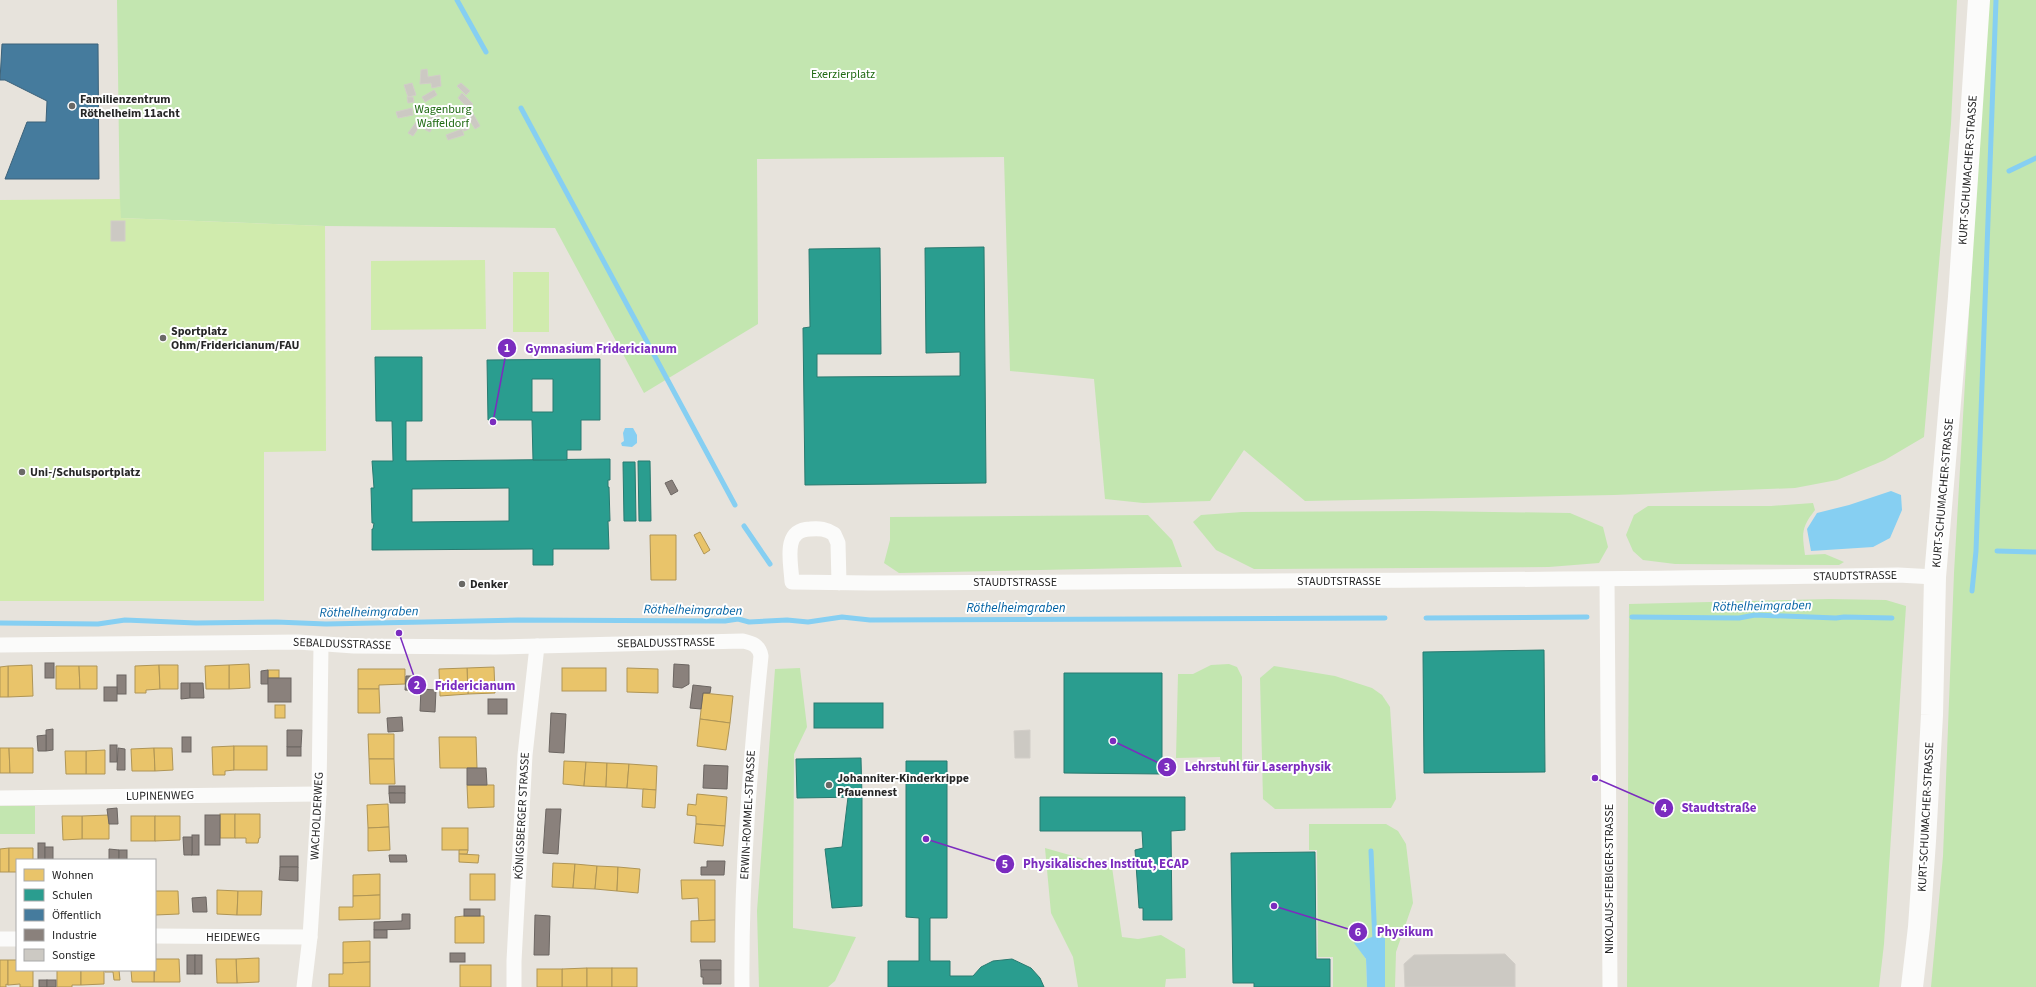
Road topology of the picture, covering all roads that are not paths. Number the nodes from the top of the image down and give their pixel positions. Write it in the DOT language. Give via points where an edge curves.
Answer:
graph roads {
  1 [pos="1979,0"];
  2 [pos="1935,577"];
  3 [pos="1607,580"];
  4 [pos="839,582"];
  5 [pos="0,645"];
  6 [pos="321,645"];
  7 [pos="756,645"];
  8 [pos="537,646"];
  9 [pos="319,794"];
  10 [pos="0,798"];
  11 [pos="156,936"];
  12 [pos="310,937"];
  13 [pos="0,939"];
  14 [pos="16,939"];
  15 [pos="304,987"];
  16 [pos="514,987"];
  17 [pos="742,987"];
  18 [pos="1610,987"];
  19 [pos="1912,987"];
  1 -- 2 [label="main road, KURT-SCHUMACHER-STRASSE" via="1959,297"];
  2 -- 3 [label="street, STAUDTSTRASSE"];
  2 -- 19 [label="main road, KURT-SCHUMACHER-STRASSE" via="1926,826"];
  3 -- 4 [label="street, STAUDTSTRASSE"];
  3 -- 18 [label="street, NIKOLAUS-FIEBIGER-STRASSE"];
  4 -- 4 [label="street, STAUDTSTRASSE" via="838,543 834,534 821,528 804,529 794,534 790,542 792,582"];
  5 -- 6 [label="street, SEBALDUSSTRASSE" via="298,642"];
  6 -- 8 [label="street, SEBALDUSSTRASSE"];
  6 -- 9 [label="street, WACHOLDERWEG"];
  7 -- 8 [label="street, SEBALDUSSTRASSE" via="743,641"];
  7 -- 17 [label="street, ERWIN-ROMMEL-STRASSE" via="761,656 748,806 742,920"];
  8 -- 16 [label="street, KÖNIGSBERGER STRASSE" via="525,755"];
  9 -- 10 [label="street, LUPINENWEG"];
  9 -- 12 [label="street, WACHOLDERWEG"];
  11 -- 12 [label="street, HEIDEWEG"];
  12 -- 15 [label="street, WACHOLDERWEG"];
  13 -- 14 [label="street"];
}
